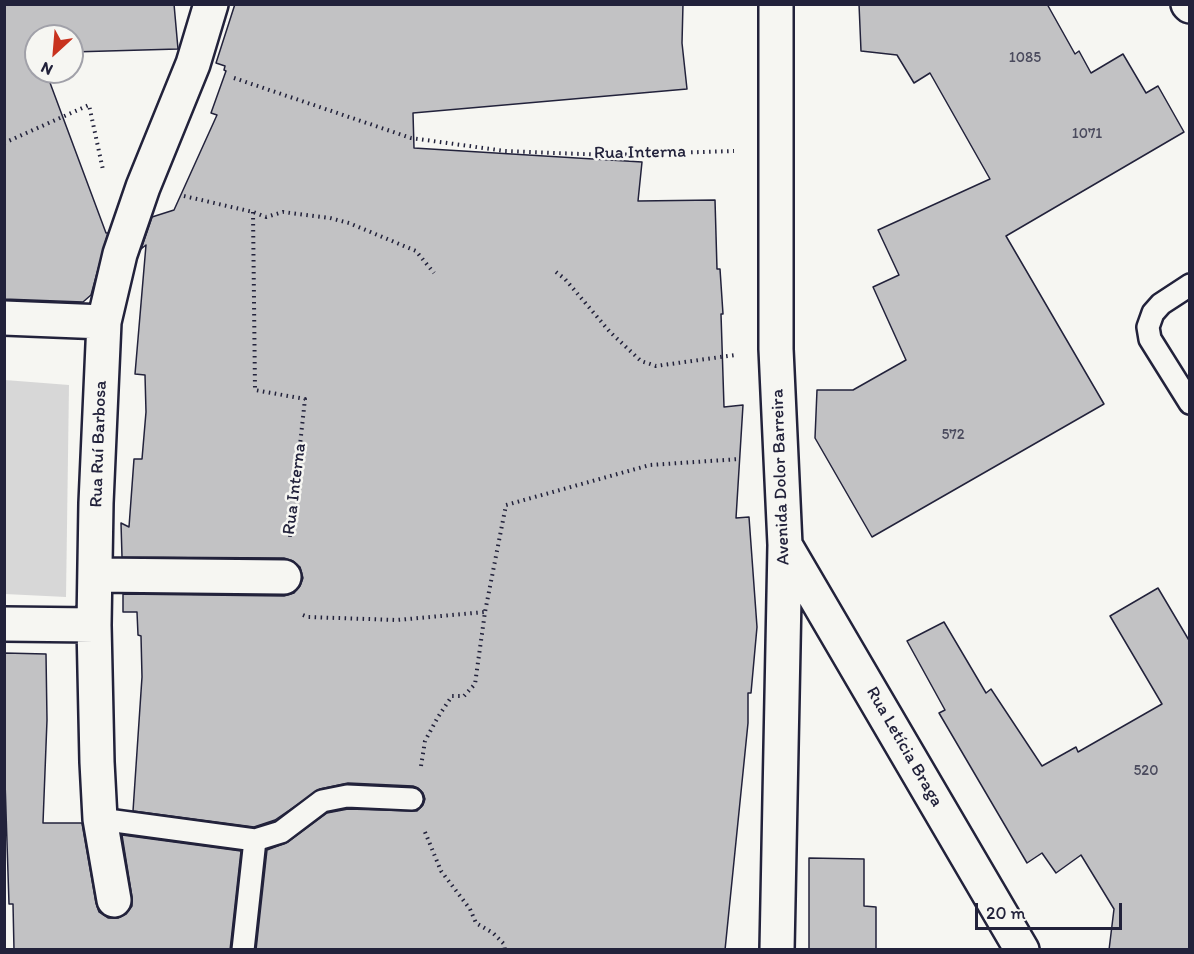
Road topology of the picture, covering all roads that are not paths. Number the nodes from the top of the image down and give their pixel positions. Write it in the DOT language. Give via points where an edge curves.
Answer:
graph roads {
  1 [pos="211,4"];
  2 [pos="776,4"];
  3 [pos="1190,285"];
  4 [pos="4,318"];
  5 [pos="104,322"];
  6 [pos="1190,403"];
  7 [pos="785,545"];
  8 [pos="95,575"];
  9 [pos="284,578"];
  10 [pos="4,624"];
  11 [pos="94,625"];
  12 [pos="412,800"];
  13 [pos="100,819"];
  14 [pos="255,840"];
  15 [pos="114,900"];
  16 [pos="243,950"];
  17 [pos="777,950"];
  18 [pos="1022,950"];
  1 -- 5 [label="street, Rua Ruí Barbosa" via="193,64 142,187 120,254"];
  2 -- 7 [label="street, Avenida Dolor Barreira" via="776,350"];
  3 -- 6 [label="lane" via="1161,304 1148,327 1150,339"];
  4 -- 5 [label="street"];
  5 -- 8 [label="street, Rua Ruí Barbosa"];
  7 -- 17 [label="street, Avenida Dolor Barreira"];
  7 -- 18 [label="street, Rua Letícia Braga"];
  8 -- 9 [label="street"];
  8 -- 11 [label="street, Rua Ruí Barbosa"];
  10 -- 11 [label="street"];
  11 -- 13 [label="street, Rua Ruí Barbosa"];
  12 -- 14 [label="lane" via="347,796 322,801 281,832"];
  13 -- 14 [label="lane"];
  13 -- 15 [label="street, Rua Ruí Barbosa"];
  14 -- 16 [label="lane"];
}
